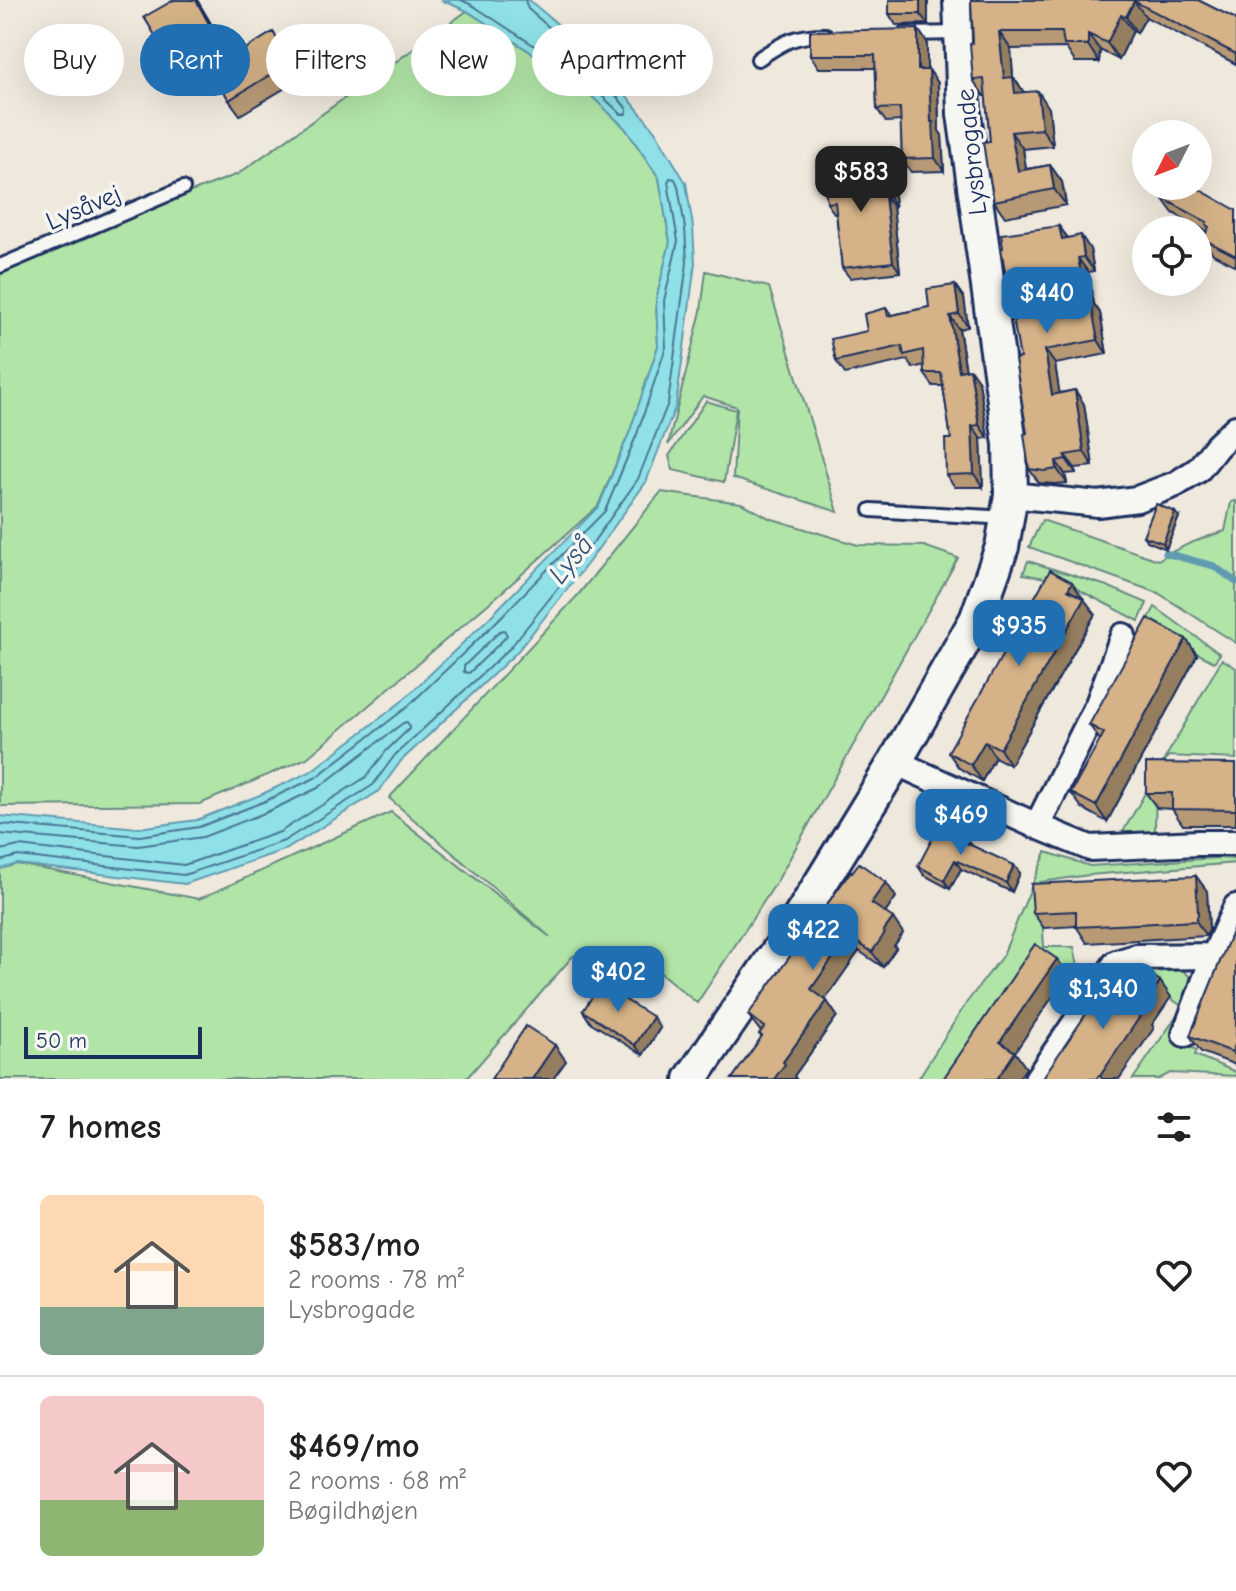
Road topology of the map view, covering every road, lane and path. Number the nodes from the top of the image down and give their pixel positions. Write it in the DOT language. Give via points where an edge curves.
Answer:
graph roads {
  1 [pos="960,0"];
  2 [pos="961,33"];
  3 [pos="899,34"];
  4 [pos="836,35"];
  5 [pos="758,59"];
  6 [pos="183,188"];
  7 [pos="0,266"];
  8 [pos="1236,428"];
  9 [pos="1009,506"];
  10 [pos="871,510"];
  11 [pos="1123,636"];
  12 [pos="895,762"];
  13 [pos="1037,826"];
  14 [pos="1236,843"];
  15 [pos="1236,907"];
  16 [pos="1214,956"];
  17 [pos="1185,1034"];
  18 [pos="691,1079"];
  19 [pos="1037,1079"];
  1 -- 2 [label="street, Lysbrogade"];
  2 -- 3 [label="lane"];
  2 -- 9 [label="street, Lysbrogade" via="964,114 1010,444"];
  4 -- 5 [label="lane" via="785,41"];
  6 -- 7 [label="lane, Lysåvej"];
  8 -- 9 [label="street" via="1198,470 1137,499"];
  9 -- 10 [label="lane"];
  9 -- 12 [label="street, Lysbrogade" via="1002,547 976,620"];
  11 -- 13 [label="street" via="1098,704"];
  12 -- 13 [label="street"];
  12 -- 18 [label="street, Lysbrogade" via="787,938"];
  13 -- 14 [label="street" via="1090,848"];
  15 -- 16 [label="street"];
  16 -- 17 [label="street"];
  16 -- 19 [label="street" via="1136,957 1116,963"];
}
